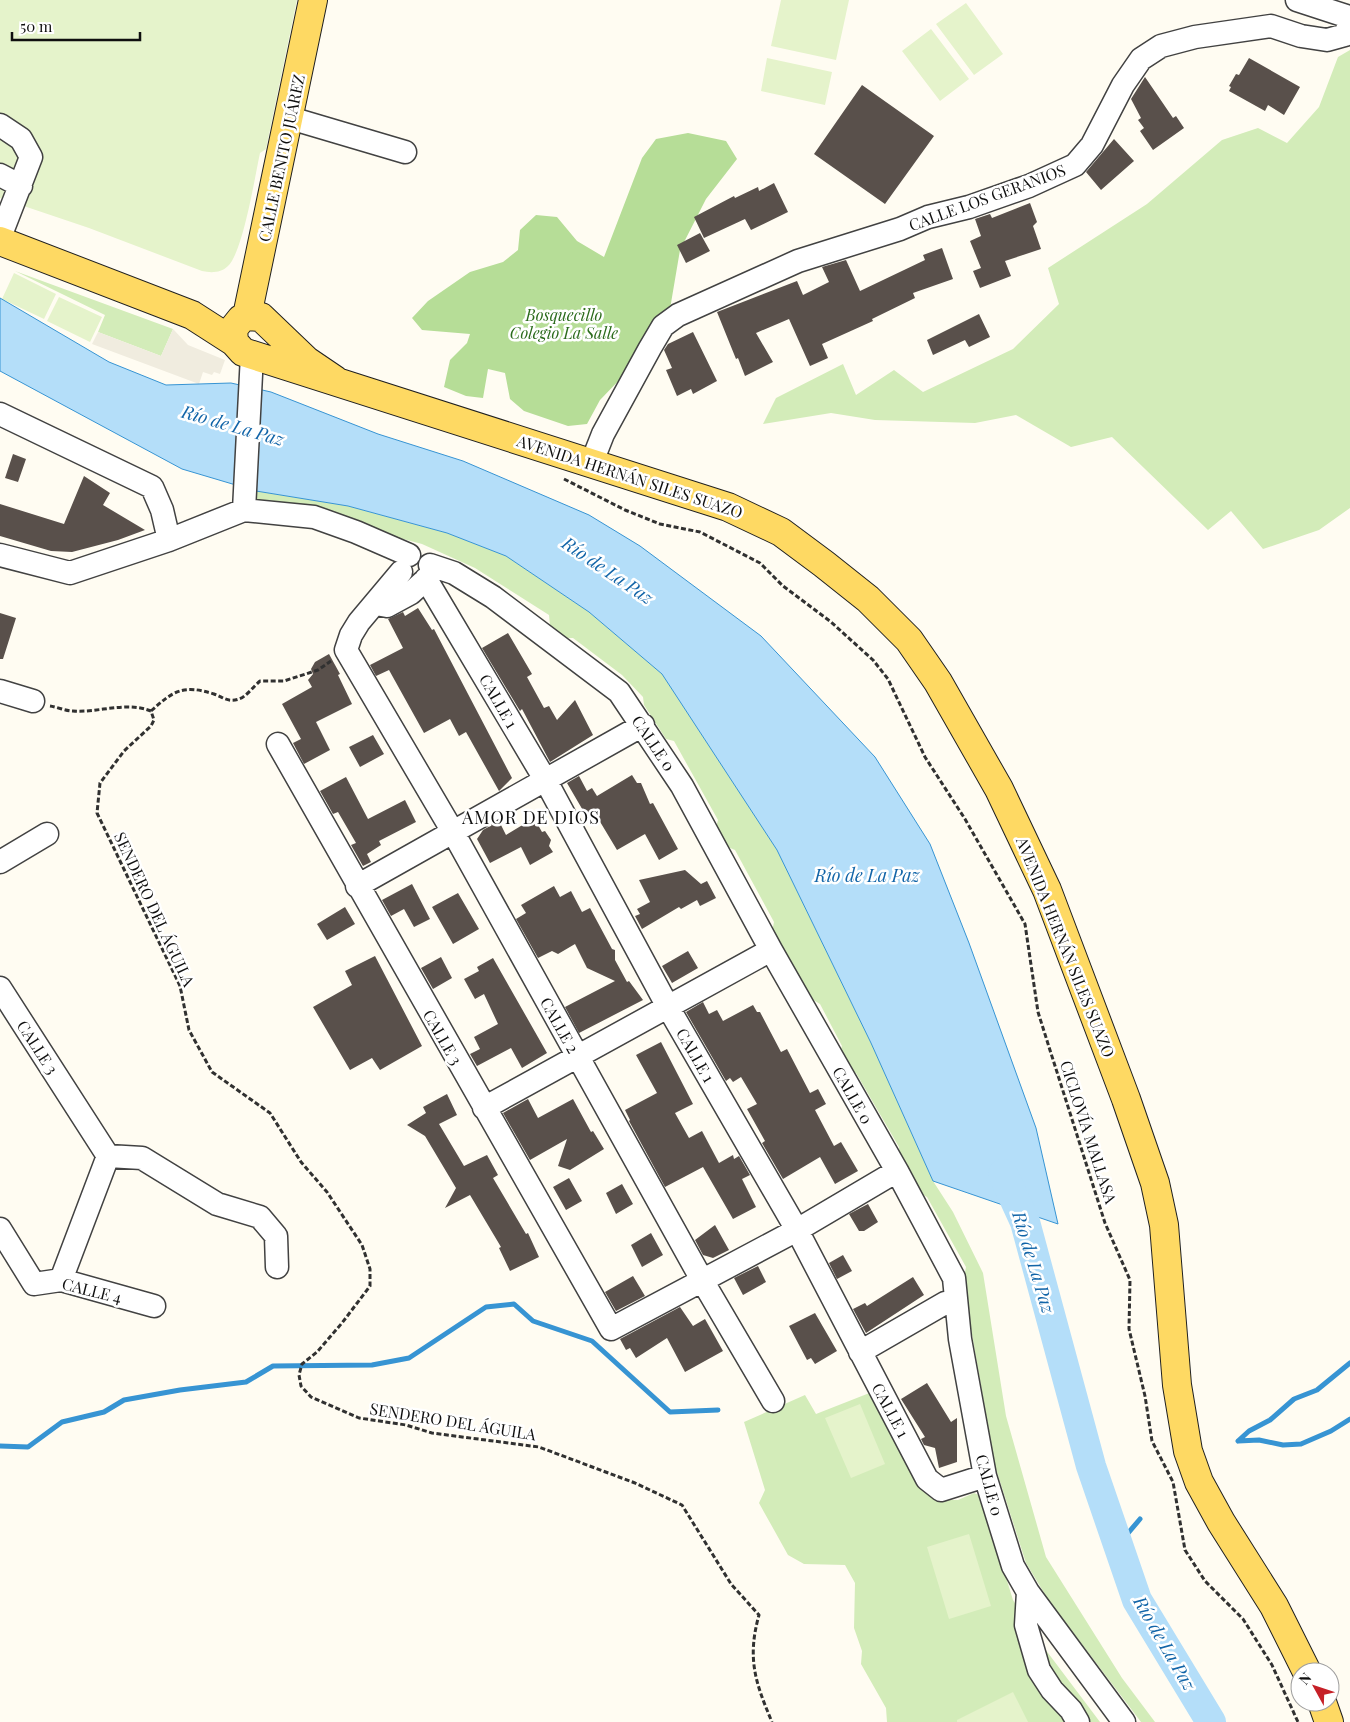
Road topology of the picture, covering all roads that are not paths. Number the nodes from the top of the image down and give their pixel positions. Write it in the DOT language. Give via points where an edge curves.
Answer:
graph roads {
  1 [pos="314,0"];
  2 [pos="1297,0"];
  3 [pos="290,118"];
  4 [pos="0,125"];
  5 [pos="405,152"];
  6 [pos="0,174"];
  7 [pos="21,186"];
  8 [pos="0,237"];
  9 [pos="0,241"];
  10 [pos="249,338"];
  11 [pos="0,414"];
  12 [pos="592,462"];
  13 [pos="244,500"];
  14 [pos="169,540"];
  15 [pos="0,555"];
  16 [pos="403,565"];
  17 [pos="426,575"];
  18 [pos="376,604"];
  19 [pos="0,691"];
  20 [pos="32,701"];
  21 [pos="643,725"];
  22 [pos="278,744"];
  23 [pos="546,781"];
  24 [pos="453,832"];
  25 [pos="47,834"];
  26 [pos="0,862"];
  27 [pos="357,886"];
  28 [pos="771,950"];
  29 [pos="0,988"];
  30 [pos="668,1007"];
  31 [pos="578,1057"];
  32 [pos="484,1108"];
  33 [pos="108,1156"];
  34 [pos="897,1171"];
  35 [pos="0,1229"];
  36 [pos="796,1230"];
  37 [pos="277,1267"];
  38 [pos="61,1280"];
  39 [pos="702,1280"];
  40 [pos="955,1301"];
  41 [pos="154,1306"];
  42 [pos="860,1352"];
  43 [pos="773,1401"];
  44 [pos="985,1476"];
  45 [pos="1028,1592"];
  46 [pos="1302,1662"];
  47 [pos="1078,1722"];
  48 [pos="1124,1722"];
  1 -- 3 [label="main road, CALLE BENITO JUÁREZ"];
  2 -- 12 [label="street, CALLE LOS GERANIOS" via="1346,16 1349,24 1345,35 1327,40 1271,26 1195,36 1161,46 1141,59 1123,85 1092,145 1075,165 1029,186 969,207 928,217 798,261 678,315 663,326 650,348 603,434"];
  3 -- 5 [label="street"];
  3 -- 10 [label="main road, CALLE BENITO JUÁREZ"];
  4 -- 7 [label="street" via="21,139 31,157"];
  6 -- 7 [label="street"];
  7 -- 8 [label="street"];
  9 -- 10 [label="main road, AVENIDA HERNÁN SILES SUAZO"];
  10 -- 12 [label="main road, AVENIDA HERNÁN SILES SUAZO" via="335,380"];
  10 -- 13 [label="street"];
  11 -- 14 [label="street" via="152,487"];
  12 -- 46 [label="main road, AVENIDA HERNÁN SILES SUAZO" via="728,507 781,532 868,599 909,640 938,682 999,790 1043,882 1155,1183 1164,1225 1177,1385 1188,1451 1199,1482 1220,1522 1274,1606"];
  13 -- 14 [label="street"];
  13 -- 16 [label="street, CALLE 0" via="314,517 356,532 387,546"];
  14 -- 15 [label="street" via="70,573"];
  16 -- 17 [label="street, CALLE 0" via="424,556"];
  16 -- 18 [label="street"];
  17 -- 18 [label="street" via="411,593 387,606"];
  17 -- 21 [label="street, CALLE 0" via="454,572 550,638 619,692"];
  17 -- 23 [label="street, CALLE 1"];
  18 -- 24 [label="street, CALLE 2" via="359,622 346,650"];
  19 -- 20 [label="street"];
  21 -- 23 [label="street"];
  21 -- 28 [label="street, CALLE 0" via="682,786"];
  22 -- 27 [label="street, CALLE 3"];
  23 -- 24 [label="street"];
  23 -- 30 [label="street, CALLE 1"];
  24 -- 27 [label="street"];
  24 -- 31 [label="street, CALLE 2"];
  25 -- 26 [label="street"];
  27 -- 32 [label="street, CALLE 3"];
  28 -- 30 [label="street"];
  28 -- 34 [label="street, CALLE 0"];
  29 -- 33 [label="street, CALLE 3"];
  30 -- 31 [label="street"];
  30 -- 36 [label="street, CALLE 1"];
  31 -- 32 [label="street"];
  31 -- 39 [label="street, CALLE 2"];
  32 -- 39 [label="street, CALLE 3" via="611,1329"];
  33 -- 37 [label="street" via="142,1158 217,1204 260,1217 276,1236"];
  33 -- 38 [label="street"];
  34 -- 36 [label="street"];
  34 -- 40 [label="street, CALLE 0" via="954,1278"];
  35 -- 38 [label="street, CALLE 4" via="34,1284"];
  36 -- 39 [label="street"];
  36 -- 42 [label="street, CALLE 1"];
  38 -- 41 [label="street, CALLE 4"];
  39 -- 43 [label="street, CALLE 2"];
  40 -- 42 [label="street" via="945,1303"];
  40 -- 44 [label="street, CALLE 0"];
  42 -- 44 [label="street, CALLE 1" via="927,1479 941,1490"];
  44 -- 45 [label="street, CALLE 0" via="1013,1566"];
  45 -- 47 [label="street" via="1026,1625 1039,1670"];
  45 -- 48 [label="street, CALLE 0"];
}
